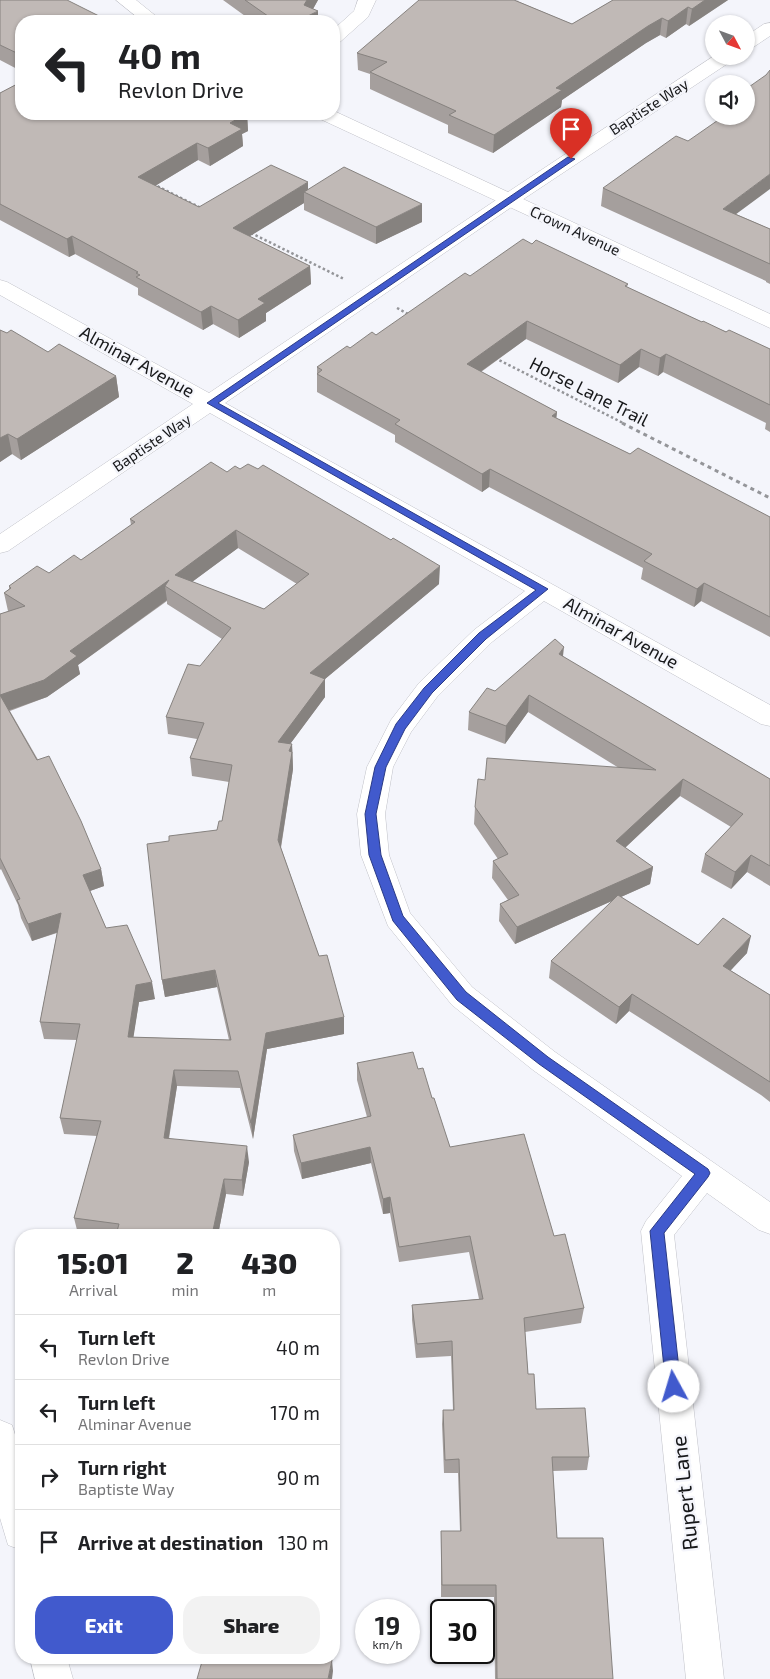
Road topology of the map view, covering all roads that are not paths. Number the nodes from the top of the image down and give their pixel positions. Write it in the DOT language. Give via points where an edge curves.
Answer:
graph roads {
  1 [pos="124,0"];
  2 [pos="367,0"];
  3 [pos="145,15"];
  4 [pos="770,28"];
  5 [pos="340,33"];
  6 [pos="755,38"];
  7 [pos="713,65"];
  8 [pos="338,120"];
  9 [pos="509,200"];
  10 [pos="0,286"];
  11 [pos="770,322"];
  12 [pos="212,403"];
  13 [pos="0,545"];
  14 [pos="543,589"];
  15 [pos="770,716"];
  16 [pos="704,1173"];
  17 [pos="770,1220"];
  18 [pos="0,1437"];
  19 [pos="15,1505"];
  20 [pos="51,1664"];
  21 [pos="54,1679"];
  22 [pos="705,1679"];
  1 -- 3 [label="street"];
  2 -- 5 [label="street" via="362,13"];
  4 -- 6 [label="street"];
  7 -- 9 [label="street, Baptiste Way"];
  8 -- 9 [label="street, Crown Avenue"];
  9 -- 11 [label="street, Crown Avenue"];
  9 -- 12 [label="street, Baptiste Way"];
  10 -- 12 [label="street, Alminar Avenue"];
  12 -- 13 [label="street, Baptiste Way"];
  12 -- 14 [label="street, Alminar Avenue"];
  14 -- 15 [label="street, Alminar Avenue"];
  14 -- 16 [label="street" via="483,636 428,690 400,727 380,767 371,814 375,855 398,918 462,996 544,1061"];
  16 -- 17 [label="street"];
  16 -- 22 [label="street, Rupert Lane" via="657,1231"];
  18 -- 19 [label="street"];
  20 -- 21 [label="street"];
}
